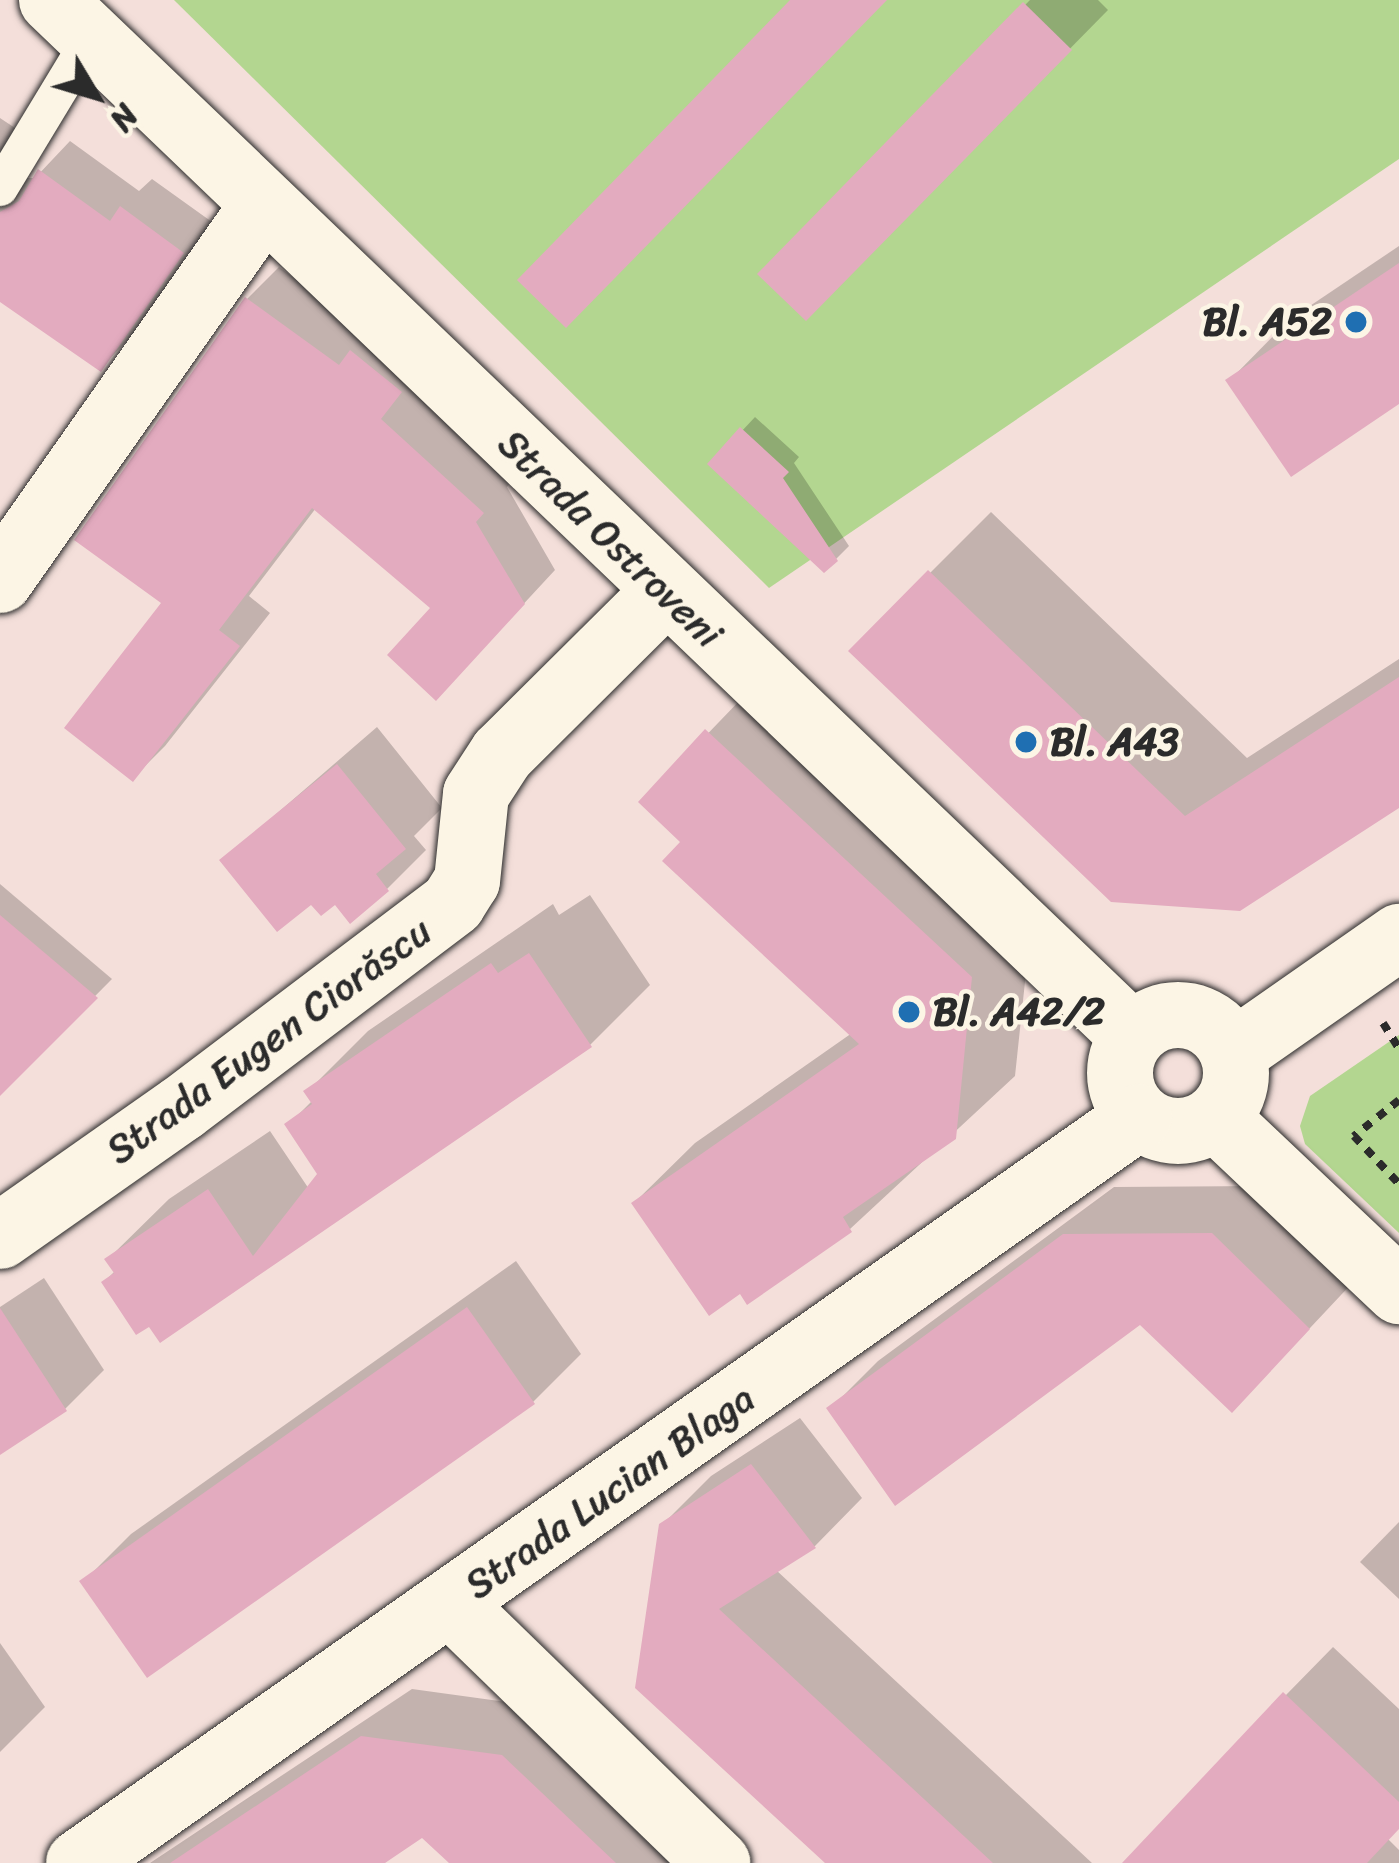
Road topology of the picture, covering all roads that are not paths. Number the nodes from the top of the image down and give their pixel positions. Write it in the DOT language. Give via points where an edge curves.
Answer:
graph roads {
  1 [pos="71,19"];
  2 [pos="0,188"];
  3 [pos="264,205"];
  4 [pos="0,580"];
  5 [pos="665,592"];
  6 [pos="1399,937"];
  7 [pos="1133,1036"];
  8 [pos="1233,1053"];
  9 [pos="1138,1117"];
  10 [pos="1216,1118"];
  11 [pos="0,1236"];
  12 [pos="1399,1291"];
  13 [pos="450,1603"];
  14 [pos="79,1863"];
  15 [pos="717,1863"];
  1 -- 2 [label="lane, Strada Ostroveni"];
  1 -- 3 [label="street, Strada Ostroveni"];
  3 -- 4 [label="street"];
  3 -- 5 [label="street, Strada Ostroveni"];
  5 -- 7 [label="street, Strada Ostroveni"];
  5 -- 11 [label="street, Strada Eugen Ciorăscu" via="502,754 476,794 467,881 453,903"];
  6 -- 8 [label="street"];
  7 -- 8 [label="street" via="1161,1016 1196,1018 1225,1037"];
  7 -- 9 [label="street" via="1120,1087"];
  8 -- 10 [label="street" via="1236,1081"];
  9 -- 10 [label="street" via="1177,1132"];
  9 -- 13 [label="street, Strada Lucian Blaga"];
  10 -- 12 [label="street"];
  13 -- 14 [label="street, Strada Lucian Blaga"];
  13 -- 15 [label="street"];
}
